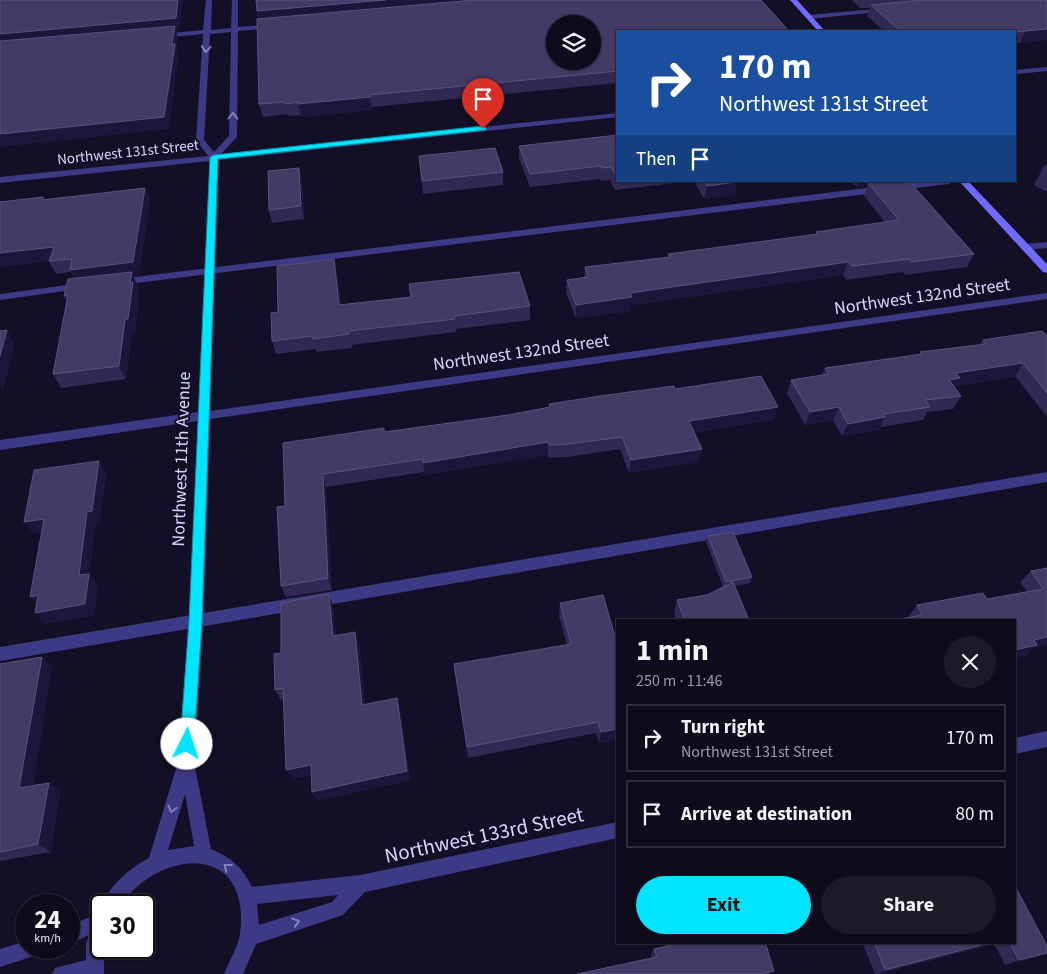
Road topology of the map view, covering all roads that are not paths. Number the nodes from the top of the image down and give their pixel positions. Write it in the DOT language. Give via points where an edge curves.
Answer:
graph roads {
  1 [pos="209,0"];
  2 [pos="235,0"];
  3 [pos="793,0"];
  4 [pos="894,9"];
  5 [pos="809,17"];
  6 [pos="282,25"];
  7 [pos="234,29"];
  8 [pos="821,30"];
  9 [pos="207,32"];
  10 [pos="158,36"];
  11 [pos="1047,69"];
  12 [pos="1016,72"];
  13 [pos="616,115"];
  14 [pos="214,157"];
  15 [pos="0,180"];
  16 [pos="942,182"];
  17 [pos="964,182"];
  18 [pos="1047,245"];
  19 [pos="1026,247"];
  20 [pos="1047,270"];
  21 [pos="209,271"];
  22 [pos="0,296"];
  23 [pos="1047,296"];
  24 [pos="202,415"];
  25 [pos="0,445"];
  26 [pos="1047,477"];
  27 [pos="196,621"];
  28 [pos="0,654"];
  29 [pos="1047,739"];
  30 [pos="1016,746"];
  31 [pos="186,762"];
  32 [pos="616,830"];
  33 [pos="204,855"];
  34 [pos="156,863"];
  35 [pos="360,884"];
  36 [pos="118,894"];
  37 [pos="248,896"];
  38 [pos="249,937"];
  39 [pos="15,954"];
  40 [pos="0,958"];
  41 [pos="94,971"];
  42 [pos="61,974"];
  43 [pos="232,974"];
  1 -- 9 [label="street"];
  2 -- 7 [label="street"];
  3 -- 5 [label="street"];
  4 -- 5 [label="street"];
  5 -- 8 [label="street"];
  6 -- 7 [label="street"];
  7 -- 9 [label="street"];
  14 -- 7 [label="street, one-way" via="233,137"];
  9 -- 10 [label="street"];
  9 -- 14 [label="street, one-way" via="200,140"];
  11 -- 12 [label="street"];
  13 -- 14 [label="street, Northwest 131st Street"];
  14 -- 15 [label="street, Northwest 131st Street"];
  14 -- 21 [label="street, Northwest 11th Avenue"];
  16 -- 21 [label="street"];
  17 -- 19 [label="street"];
  18 -- 19 [label="street"];
  19 -- 20 [label="street"];
  21 -- 22 [label="street"];
  21 -- 24 [label="street, Northwest 11th Avenue"];
  23 -- 24 [label="street, Northwest 132nd Street"];
  24 -- 25 [label="street, Northwest 132nd Street"];
  24 -- 27 [label="street, Northwest 11th Avenue"];
  26 -- 27 [label="street"];
  27 -- 28 [label="street"];
  27 -- 31 [label="street, Northwest 11th Avenue"];
  29 -- 30 [label="street"];
  31 -- 33 [label="street, Northwest 11th Avenue"];
  31 -- 34 [label="street, Northwest 11th Avenue, one-way"];
  32 -- 35 [label="street, Northwest 133rd Street"];
  33 -- 34 [label="street" via="181,855"];
  37 -- 33 [label="street, one-way" via="238,876 223,862"];
  34 -- 36 [label="street"];
  35 -- 37 [label="street, Northwest 133rd Street"];
  38 -- 35 [label="street, one-way" via="337,910"];
  37 -- 38 [label="street" via="251,916"];
  38 -- 43 [label="street"];
  39 -- 40 [label="street"];
  41 -- 42 [label="street"];
}
